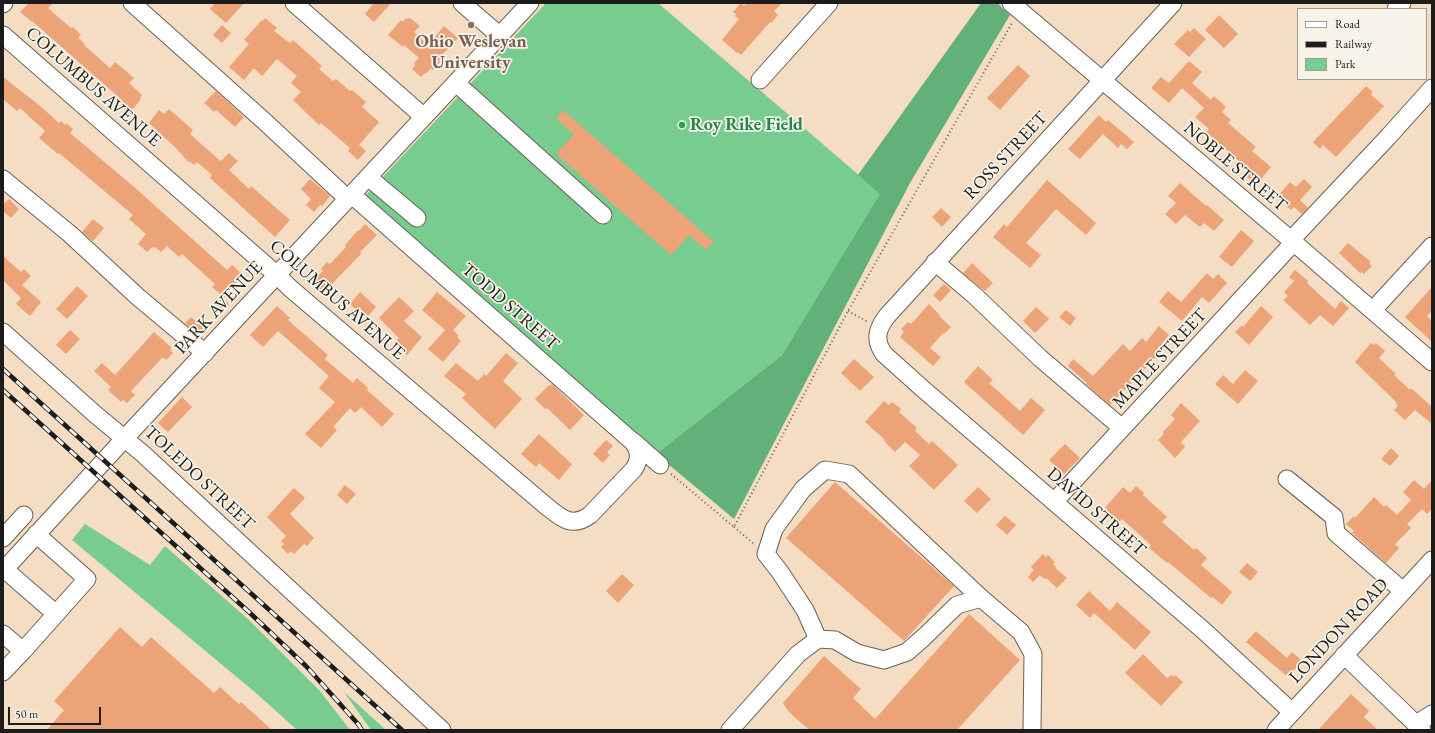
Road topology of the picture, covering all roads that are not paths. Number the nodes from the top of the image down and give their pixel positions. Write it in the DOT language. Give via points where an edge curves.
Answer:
graph roads {
  1 [pos="132,3"];
  2 [pos="294,3"];
  3 [pos="462,3"];
  4 [pos="530,3"];
  5 [pos="829,3"];
  6 [pos="1173,3"];
  7 [pos="1015,6"];
  8 [pos="3,35"];
  9 [pos="500,36"];
  10 [pos="760,80"];
  11 [pos="1102,81"];
  12 [pos="456,83"];
  13 [pos="1432,88"];
  14 [pos="424,117"];
  15 [pos="368,177"];
  16 [pos="3,179"];
  17 [pos="350,197"];
  18 [pos="603,215"];
  19 [pos="417,218"];
  20 [pos="1292,241"];
  21 [pos="1432,246"];
  22 [pos="936,262"];
  23 [pos="277,275"];
  24 [pos="1373,310"];
  25 [pos="3,332"];
  26 [pos="878,334"];
  27 [pos="205,352"];
  28 [pos="1432,362"];
  29 [pos="1122,428"];
  30 [pos="125,438"];
  31 [pos="636,447"];
  32 [pos="660,465"];
  33 [pos="1287,478"];
  34 [pos="1054,502"];
  35 [pos="24,515"];
  36 [pos="36,534"];
  37 [pos="3,538"];
  38 [pos="1432,560"];
  39 [pos="4,569"];
  40 [pos="1403,591"];
  41 [pos="981,598"];
  42 [pos="56,614"];
  43 [pos="3,634"];
  44 [pos="818,639"];
  45 [pos="23,651"];
  46 [pos="1344,655"];
  47 [pos="3,672"];
  48 [pos="1292,712"];
  49 [pos="1432,714"];
  50 [pos="1419,727"];
  51 [pos="442,730"];
  52 [pos="730,730"];
  53 [pos="1032,730"];
  54 [pos="1276,730"];
  1 -- 17 [label="street, TODD STREET"];
  2 -- 14 [label="street"];
  3 -- 9 [label="street"];
  4 -- 9 [label="street, PARK AVENUE"];
  5 -- 10 [label="street"];
  6 -- 11 [label="street, ROSS STREET"];
  7 -- 11 [label="street, NOBLE STREET"];
  8 -- 23 [label="street, COLUMBUS AVENUE"];
  9 -- 12 [label="street, PARK AVENUE"];
  11 -- 20 [label="street, NOBLE STREET"];
  11 -- 22 [label="street, ROSS STREET"];
  12 -- 14 [label="street, PARK AVENUE"];
  12 -- 18 [label="street"];
  13 -- 20 [label="street, MAPLE STREET"];
  14 -- 15 [label="street, PARK AVENUE"];
  15 -- 17 [label="street, PARK AVENUE"];
  15 -- 19 [label="street"];
  16 -- 27 [label="street"];
  17 -- 23 [label="street, PARK AVENUE"];
  17 -- 31 [label="street, TODD STREET"];
  20 -- 24 [label="street, NOBLE STREET"];
  20 -- 29 [label="street, MAPLE STREET"];
  21 -- 24 [label="street"];
  22 -- 26 [label="street, ROSS STREET" via="887,316"];
  22 -- 29 [label="street" via="974,294 1040,358"];
  23 -- 27 [label="street, PARK AVENUE"];
  23 -- 31 [label="street, COLUMBUS AVENUE" via="561,518 576,522 590,515 634,469 638,462"];
  24 -- 28 [label="street, NOBLE STREET"];
  25 -- 30 [label="street, TOLEDO STREET"];
  26 -- 34 [label="street, DAVID STREET" via="884,354"];
  27 -- 30 [label="street, PARK AVENUE"];
  29 -- 34 [label="street, MAPLE STREET"];
  30 -- 36 [label="street, PARK AVENUE"];
  30 -- 51 [label="street, TOLEDO STREET"];
  31 -- 32 [label="street, TODD STREET"];
  33 -- 40 [label="street" via="1334,517 1336,533"];
  34 -- 48 [label="street, DAVID STREET" via="1203,630"];
  35 -- 37 [label="street"];
  36 -- 39 [label="street, PARK AVENUE"];
  36 -- 42 [label="street" via="87,579"];
  38 -- 40 [label="street, LONDON ROAD"];
  39 -- 42 [label="street"];
  40 -- 46 [label="street, LONDON ROAD"];
  41 -- 44 [label="street" via="957,605 907,652 884,660 857,653 835,640"];
  41 -- 44 [label="street" via="849,474 825,470 803,489 774,529 766,554 805,610"];
  41 -- 53 [label="street" via="1021,632 1033,654"];
  42 -- 45 [label="street"];
  43 -- 45 [label="street"];
  44 -- 52 [label="street" via="798,654"];
  45 -- 47 [label="street"];
  46 -- 48 [label="street, LONDON ROAD"];
  46 -- 50 [label="street"];
  48 -- 54 [label="street, LONDON ROAD"];
  49 -- 50 [label="street"];
}
